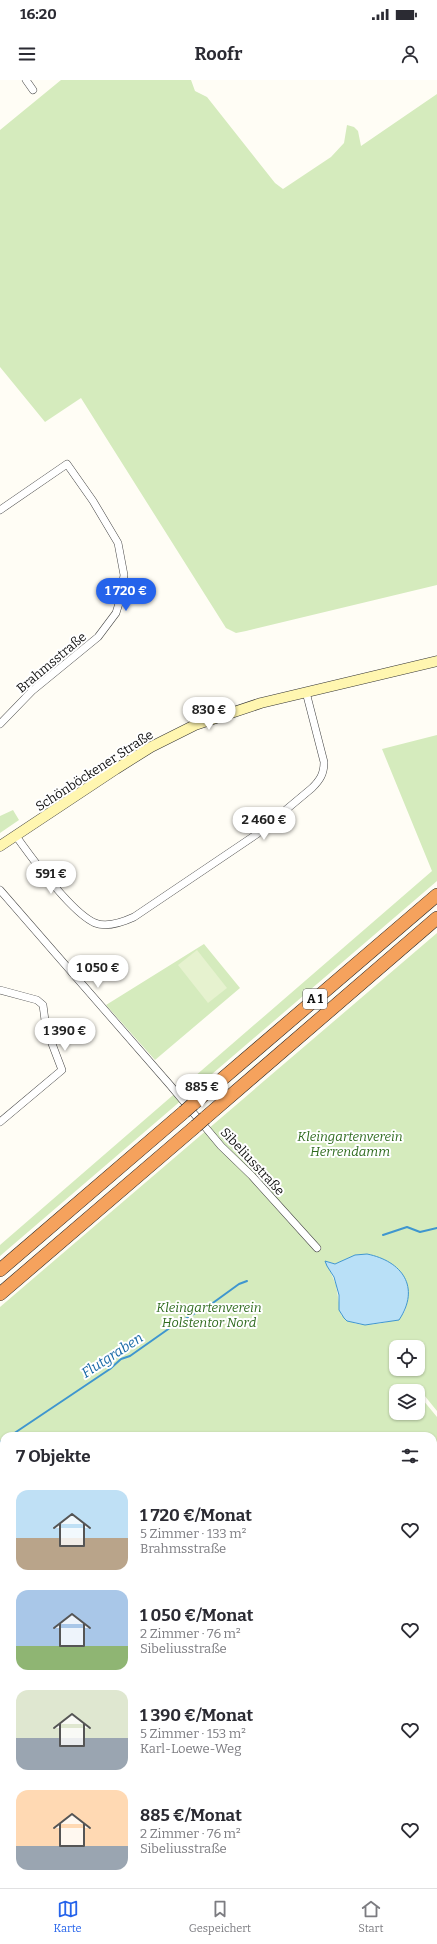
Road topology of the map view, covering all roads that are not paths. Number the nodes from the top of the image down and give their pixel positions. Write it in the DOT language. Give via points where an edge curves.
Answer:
graph roads {
  1 [pos="26,80"];
  2 [pos="33,90"];
  3 [pos="0,510"];
  4 [pos="437,661"];
  5 [pos="306,692"];
  6 [pos="0,724"];
  7 [pos="16,836"];
  8 [pos="0,846"];
  9 [pos="0,890"];
  10 [pos="437,895"];
  11 [pos="437,918"];
  12 [pos="0,990"];
  13 [pos="0,1122"];
  14 [pos="317,1248"];
  15 [pos="0,1270"];
  16 [pos="0,1294"];
  1 -- 2 [label="street"];
  3 -- 6 [label="street, Brahmsstraße" via="67,464 118,543 124,575 116,613 98,638 32,691"];
  4 -- 5 [label="main road, Schönböckener Straße"];
  5 -- 7 [label="main road, Schönböckener Straße" via="195,724 116,769"];
  5 -- 7 [label="street" via="324,762 324,771 320,779 247,841 134,917 123,922 95,923 51,882"];
  7 -- 8 [label="main road, Schönböckener Straße"];
  9 -- 14 [label="street, Sibeliusstraße" via="221,1146 252,1176"];
  10 -- 15 [label="highway, A 1"];
  11 -- 16 [label="highway, A 1"];
  12 -- 13 [label="street" via="37,1000 43,1005 46,1028 62,1070"];
}
